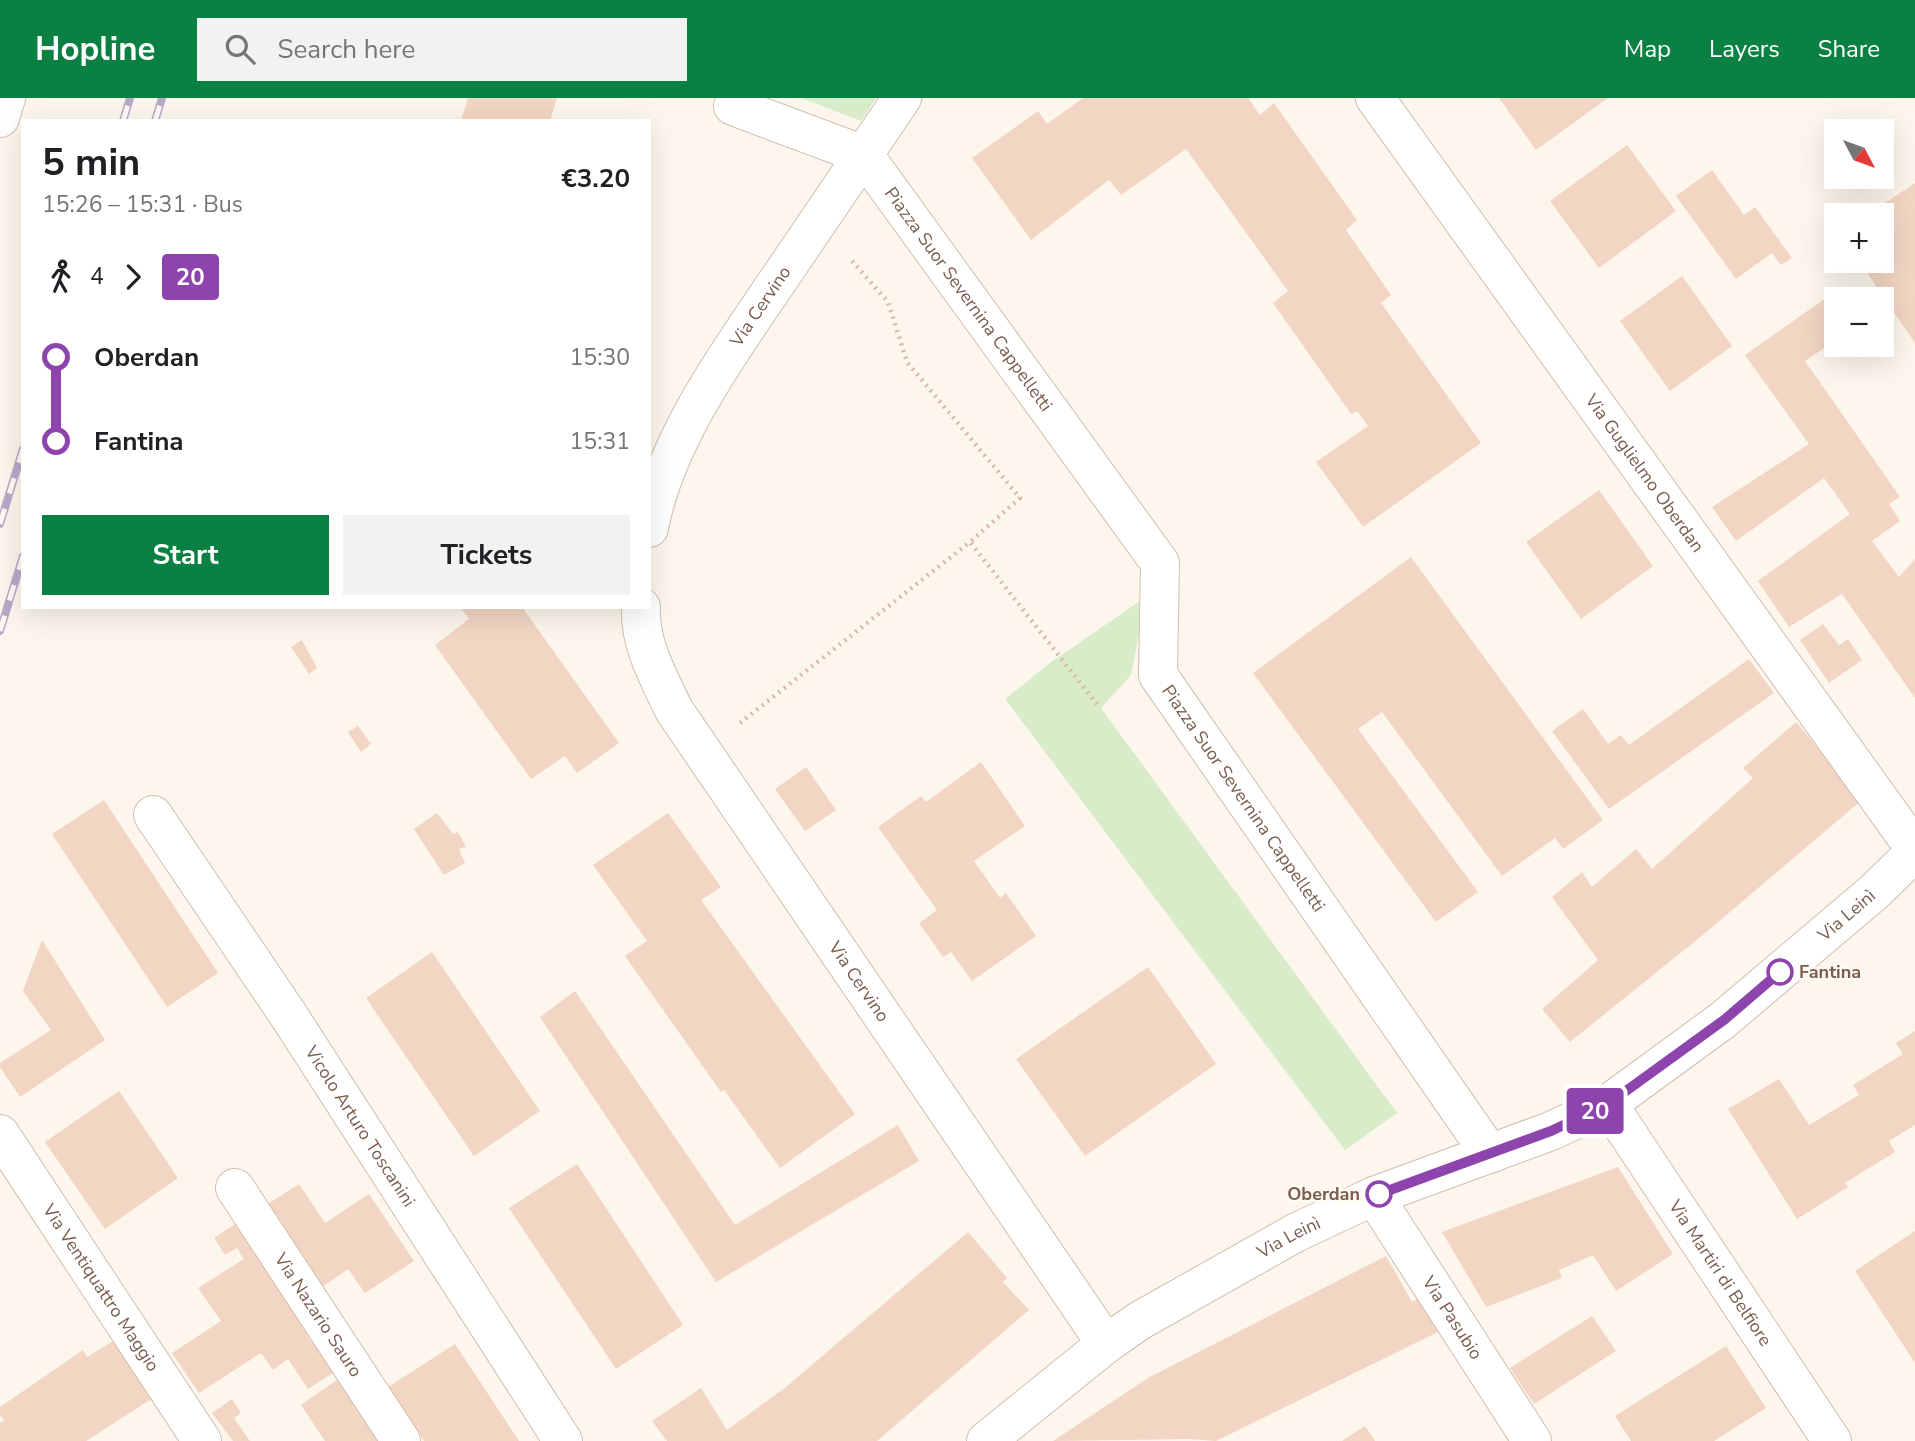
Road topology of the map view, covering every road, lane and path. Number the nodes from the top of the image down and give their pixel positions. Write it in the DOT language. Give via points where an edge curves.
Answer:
graph roads {
  1 [pos="6,98"];
  2 [pos="902,98"];
  3 [pos="1375,98"];
  4 [pos="733,106"];
  5 [pos="0,118"];
  6 [pos="864,155"];
  7 [pos="845,271"];
  8 [pos="651,518"];
  9 [pos="970,542"];
  10 [pos="641,609"];
  11 [pos="1100,708"];
  12 [pos="674,710"];
  13 [pos="153,815"];
  14 [pos="1915,850"];
  15 [pos="1608,1104"];
  16 [pos="0,1134"];
  17 [pos="1490,1154"];
  18 [pos="235,1188"];
  19 [pos="1374,1196"];
  20 [pos="1106,1344"];
  21 [pos="202,1441"];
  22 [pos="401,1441"];
  23 [pos="563,1441"];
  24 [pos="986,1441"];
  25 [pos="1532,1441"];
  26 [pos="1832,1441"];
  1 -- 5 [label="street"];
  2 -- 6 [label="street, Via Cervino"];
  3 -- 14 [label="street, Via Guglielmo Oberdan"];
  4 -- 6 [label="street"];
  6 -- 8 [label="street, Via Cervino" via="726,358 684,432"];
  6 -- 17 [label="street, Piazza Suor Severnina Cappelletti" via="1160,563 1158,675"];
  7 -- 9 [label="path" via="853,259 888,302 907,362 1020,498"];
  9 -- 11 [label="path"];
  9 -- 12 [label="path" via="734,727"];
  10 -- 12 [label="street, Via Cervino" via="650,660"];
  12 -- 20 [label="street, Via Cervino"];
  13 -- 23 [label="street, Vicolo Arturo Toscanini" via="289,1016"];
  14 -- 15 [label="street, Via Leinì" via="1874,892 1724,1020"];
  15 -- 17 [label="street, Via Leinì"];
  15 -- 26 [label="street, Via Martiri di Belfiore"];
  16 -- 21 [label="street, Via Ventiquattro Maggio"];
  17 -- 19 [label="street, Via Leinì"];
  18 -- 22 [label="street, Via Nazario Sauro"];
  19 -- 20 [label="street, Via Leinì" via="1295,1233"];
  19 -- 25 [label="street, Via Pasubio"];
  20 -- 24 [label="street, Via Leinì"];
}
